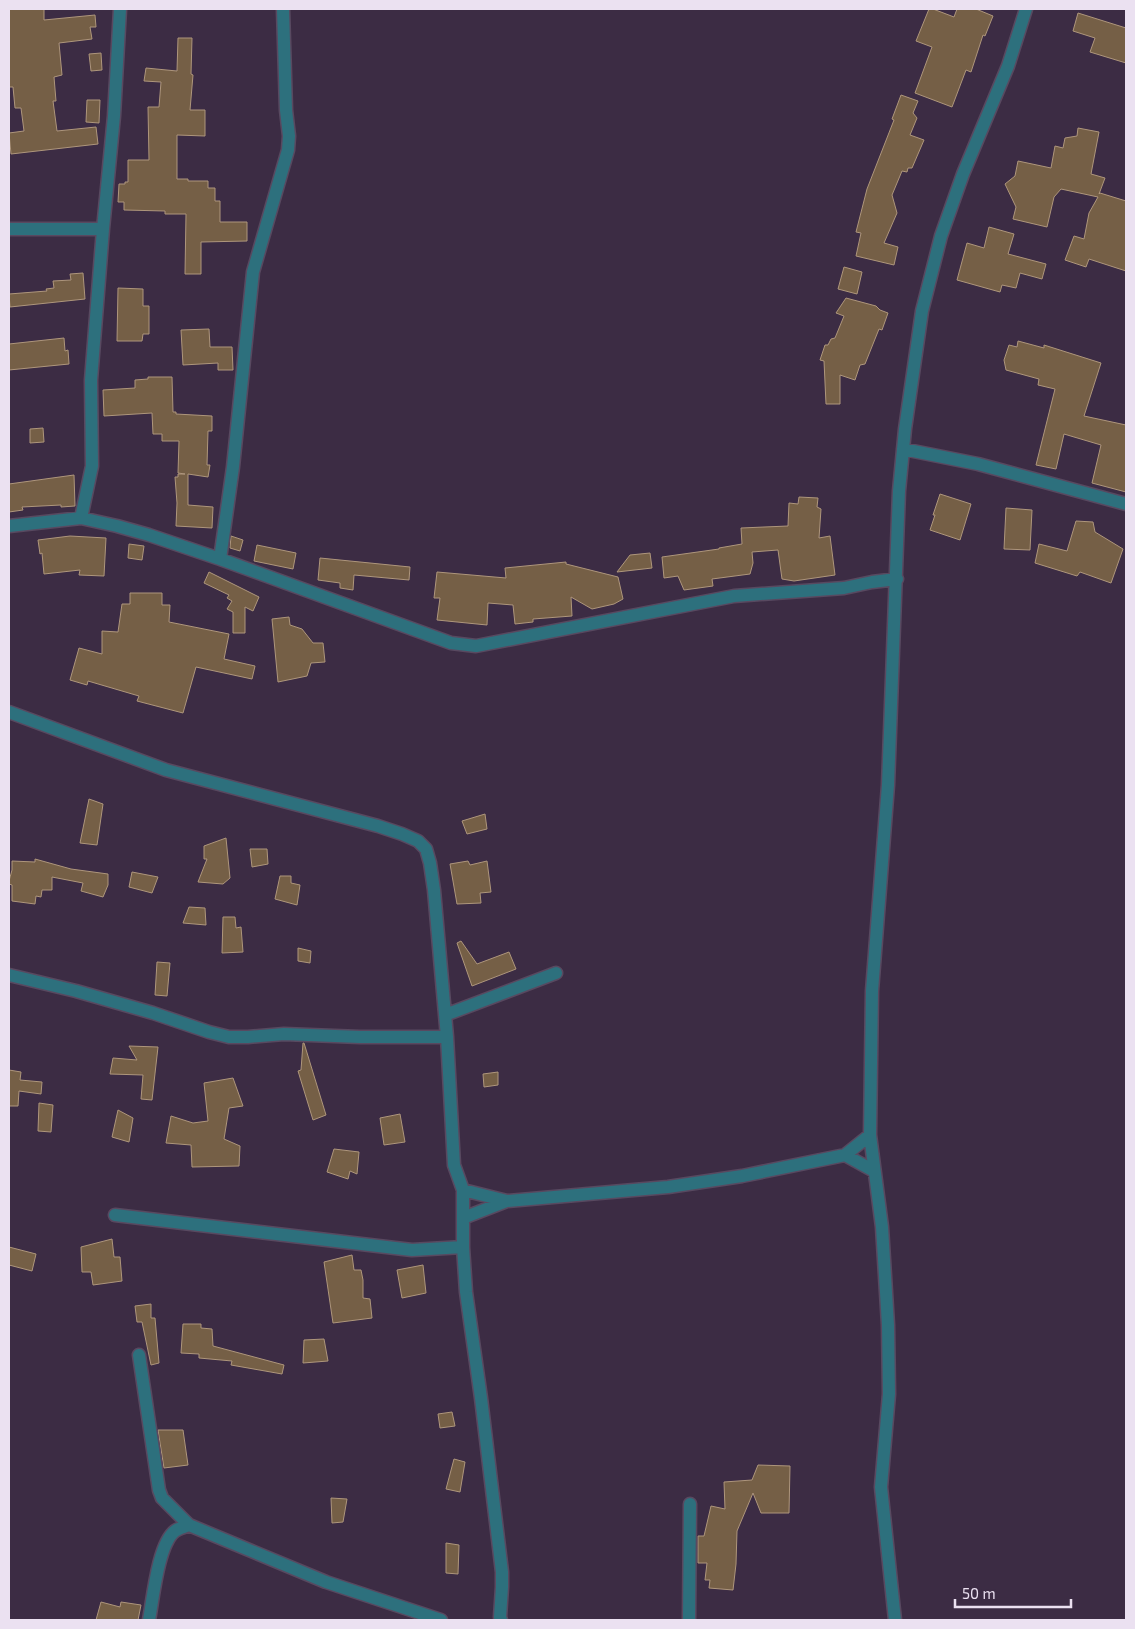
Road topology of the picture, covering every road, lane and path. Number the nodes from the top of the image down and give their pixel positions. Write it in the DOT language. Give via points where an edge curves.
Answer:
graph roads {
  1 [pos="120,9"];
  2 [pos="283,9"];
  3 [pos="1026,9"];
  4 [pos="9,229"];
  5 [pos="103,229"];
  6 [pos="903,448"];
  7 [pos="1126,504"];
  8 [pos="81,518"];
  9 [pos="9,526"];
  10 [pos="220,559"];
  11 [pos="897,579"];
  12 [pos="9,712"];
  13 [pos="556,973"];
  14 [pos="9,975"];
  15 [pos="445,1015"];
  16 [pos="447,1037"];
  17 [pos="870,1135"];
  18 [pos="845,1155"];
  19 [pos="874,1171"];
  20 [pos="463,1190"];
  21 [pos="507,1201"];
  22 [pos="115,1214"];
  23 [pos="463,1218"];
  24 [pos="462,1247"];
  25 [pos="139,1355"];
  26 [pos="690,1504"];
  27 [pos="189,1525"];
  28 [pos="499,1619"];
  29 [pos="150,1620"];
  30 [pos="441,1620"];
  31 [pos="690,1620"];
  32 [pos="895,1620"];
  1 -- 5 [label="street"];
  2 -- 10 [label="street" via="288,150 252,272"];
  3 -- 6 [label="street" via="1008,66 941,236 922,311"];
  4 -- 5 [label="street"];
  5 -- 8 [label="street" via="91,380 92,466"];
  6 -- 7 [label="street" via="978,464"];
  6 -- 11 [label="street"];
  8 -- 9 [label="street"];
  8 -- 10 [label="street" via="149,535"];
  10 -- 11 [label="street" via="451,643 476,646 734,596 844,588"];
  11 -- 17 [label="street" via="888,784 872,991"];
  12 -- 15 [label="street" via="166,770 378,826 418,842 426,849 432,872"];
  13 -- 15 [label="street"];
  14 -- 16 [label="street" via="76,991 230,1037 284,1034"];
  15 -- 16 [label="street"];
  16 -- 20 [label="street" via="454,1165"];
  17 -- 18 [label="street"];
  17 -- 19 [label="street"];
  18 -- 19 [label="street"];
  18 -- 21 [label="street" via="742,1176 676,1185"];
  19 -- 32 [label="street" via="882,1227 888,1325 889,1394 882,1487"];
  20 -- 21 [label="street"];
  20 -- 23 [label="street"];
  21 -- 23 [label="street"];
  22 -- 24 [label="street" via="412,1250"];
  23 -- 24 [label="street"];
  24 -- 28 [label="street" via="502,1572"];
  25 -- 27 [label="street" via="162,1498"];
  26 -- 31 [label="street"];
  27 -- 29 [label="street" via="175,1531 166,1541"];
  27 -- 30 [label="street" via="326,1582"];
}
